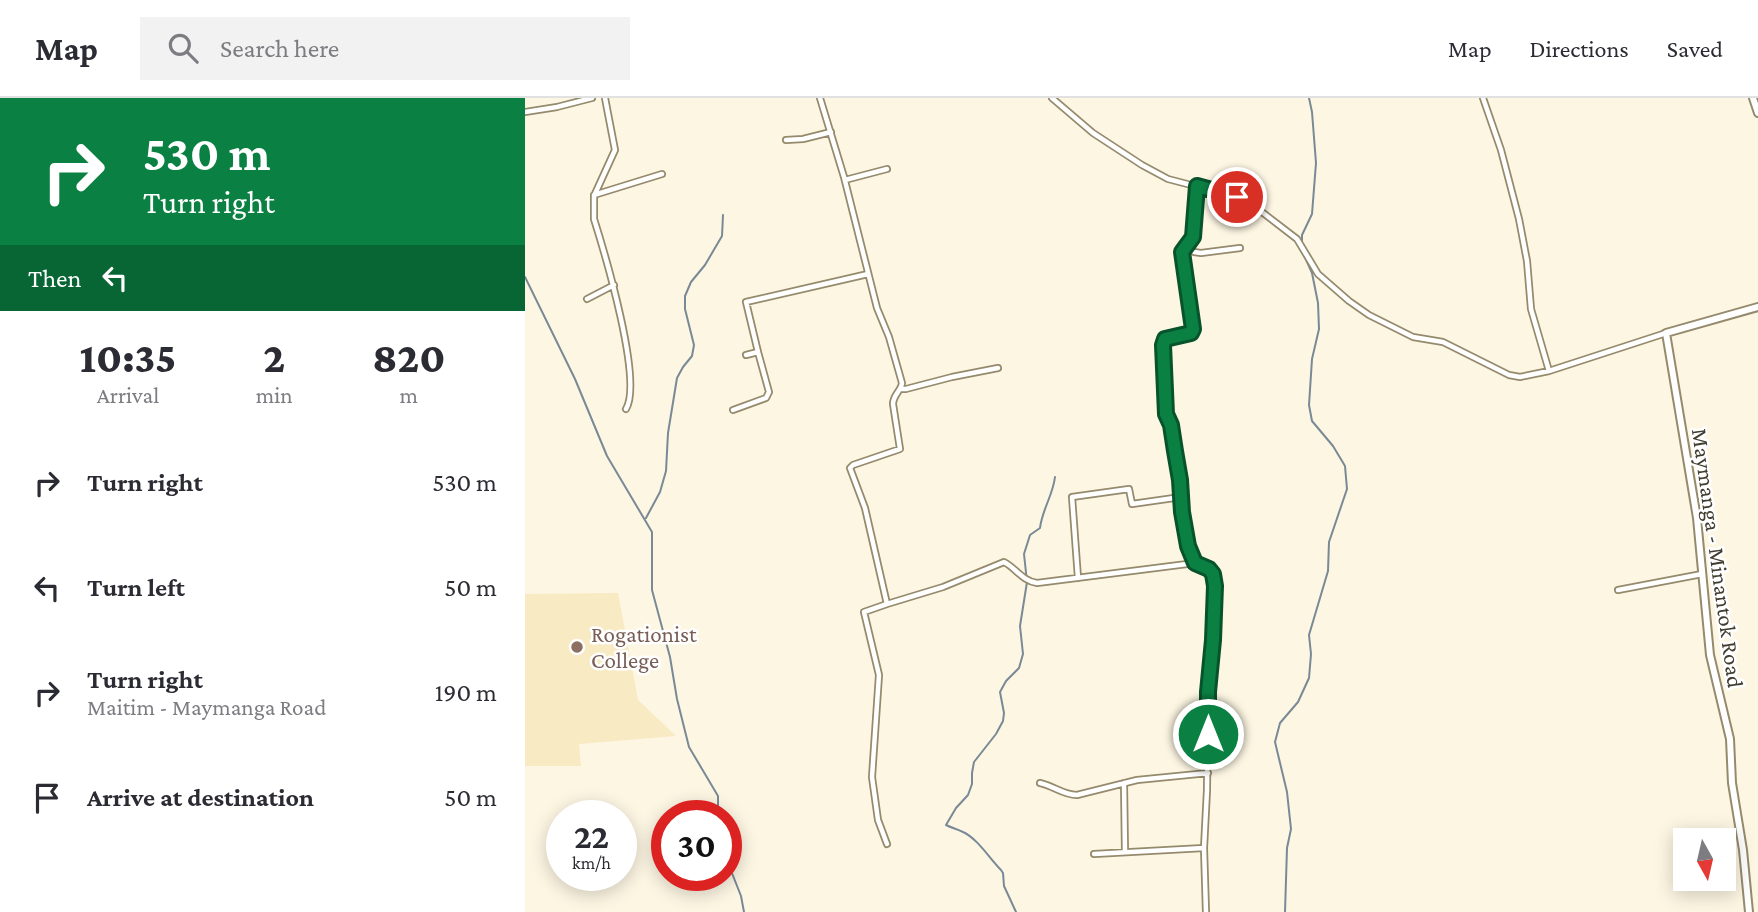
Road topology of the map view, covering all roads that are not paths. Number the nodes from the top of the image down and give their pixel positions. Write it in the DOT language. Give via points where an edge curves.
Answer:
graph roads {
  1 [pos="593,98"];
  2 [pos="605,98"];
  3 [pos="820,98"];
  4 [pos="1052,98"];
  5 [pos="1483,98"];
  6 [pos="1753,98"];
  7 [pos="525,112"];
  8 [pos="1758,113"];
  9 [pos="831,132"];
  10 [pos="786,140"];
  11 [pos="887,169"];
  12 [pos="662,174"];
  13 [pos="845,180"];
  14 [pos="1197,186"];
  15 [pos="594,196"];
  16 [pos="1185,246"];
  17 [pos="1240,248"];
  18 [pos="868,274"];
  19 [pos="614,285"];
  20 [pos="587,299"];
  21 [pos="1758,307"];
  22 [pos="1666,333"];
  23 [pos="758,352"];
  24 [pos="746,355"];
  25 [pos="998,368"];
  26 [pos="1549,371"];
  27 [pos="900,388"];
  28 [pos="626,410"];
  29 [pos="733,410"];
  30 [pos="1181,497"];
  31 [pos="1195,563"];
  32 [pos="1702,574"];
  33 [pos="1078,578"];
  34 [pos="1618,590"];
  35 [pos="887,604"];
  36 [pos="1208,773"];
  37 [pos="1040,783"];
  38 [pos="1124,783"];
  39 [pos="887,844"];
  40 [pos="1204,849"];
  41 [pos="1125,852"];
  42 [pos="1094,854"];
  43 [pos="1206,912"];
  44 [pos="1749,912"];
  1 -- 7 [label="street"];
  2 -- 15 [label="street" via="615,150"];
  3 -- 9 [label="street"];
  4 -- 14 [label="street" via="1093,133 1142,165 1168,179"];
  5 -- 26 [label="street" via="1519,219 1531,309"];
  6 -- 8 [label="street"];
  9 -- 10 [label="street"];
  9 -- 13 [label="street"];
  11 -- 13 [label="street"];
  12 -- 15 [label="street"];
  13 -- 18 [label="street"];
  14 -- 16 [label="street" via="1193,237"];
  14 -- 26 [label="street" via="1237,197 1258,209 1297,239 1318,274 1349,301 1402,333 1443,342 1509,375"];
  15 -- 19 [label="street" via="594,219"];
  16 -- 17 [label="street" via="1195,253"];
  16 -- 30 [label="street" via="1182,255 1193,329 1165,339 1163,345 1166,414"];
  18 -- 23 [label="street" via="746,302"];
  18 -- 27 [label="street" via="898,367"];
  19 -- 20 [label="street"];
  19 -- 28 [label="street" via="629,363"];
  21 -- 22 [label="street"];
  22 -- 26 [label="street"];
  22 -- 32 [label="street, Maymanga - Minantok Road"];
  23 -- 24 [label="street"];
  23 -- 29 [label="street" via="768,395"];
  25 -- 27 [label="street"];
  27 -- 35 [label="street" via="893,404 900,449 850,468 865,508"];
  30 -- 31 [label="street"];
  30 -- 33 [label="street" via="1132,504 1129,489 1072,497"];
  31 -- 33 [label="street"];
  31 -- 36 [label="street" via="1209,569 1215,586"];
  32 -- 34 [label="street"];
  32 -- 44 [label="street, Maymanga - Minantok Road" via="1710,655 1730,739"];
  33 -- 35 [label="street" via="1029,582 999,563"];
  35 -- 39 [label="street" via="863,612 879,675 871,777"];
  36 -- 38 [label="street"];
  36 -- 40 [label="street"];
  37 -- 38 [label="street" via="1077,795"];
  38 -- 41 [label="street"];
  40 -- 41 [label="street"];
  40 -- 43 [label="street"];
  41 -- 42 [label="street"];
}
